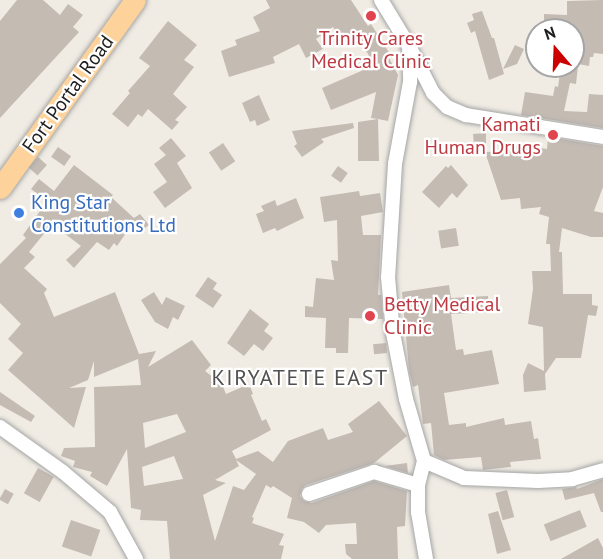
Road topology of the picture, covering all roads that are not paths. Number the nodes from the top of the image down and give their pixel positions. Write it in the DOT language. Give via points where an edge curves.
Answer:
graph roads {
  1 [pos="135,0"];
  2 [pos="381,0"];
  3 [pos="409,46"];
  4 [pos="603,137"];
  5 [pos="0,188"];
  6 [pos="0,427"];
  7 [pos="424,461"];
  8 [pos="603,470"];
  9 [pos="418,485"];
  10 [pos="309,494"];
  11 [pos="136,559"];
  12 [pos="426,559"];
  1 -- 5 [label="main road, Fort Portal Road"];
  2 -- 3 [label="street"];
  3 -- 4 [label="street" via="433,93 447,107 466,116"];
  3 -- 7 [label="street" via="410,81 395,164 388,277 393,333"];
  6 -- 11 [label="street" via="110,512"];
  7 -- 8 [label="street" via="464,478 538,481"];
  7 -- 9 [label="street"];
  9 -- 10 [label="street" via="374,472"];
  9 -- 12 [label="street"];
}
